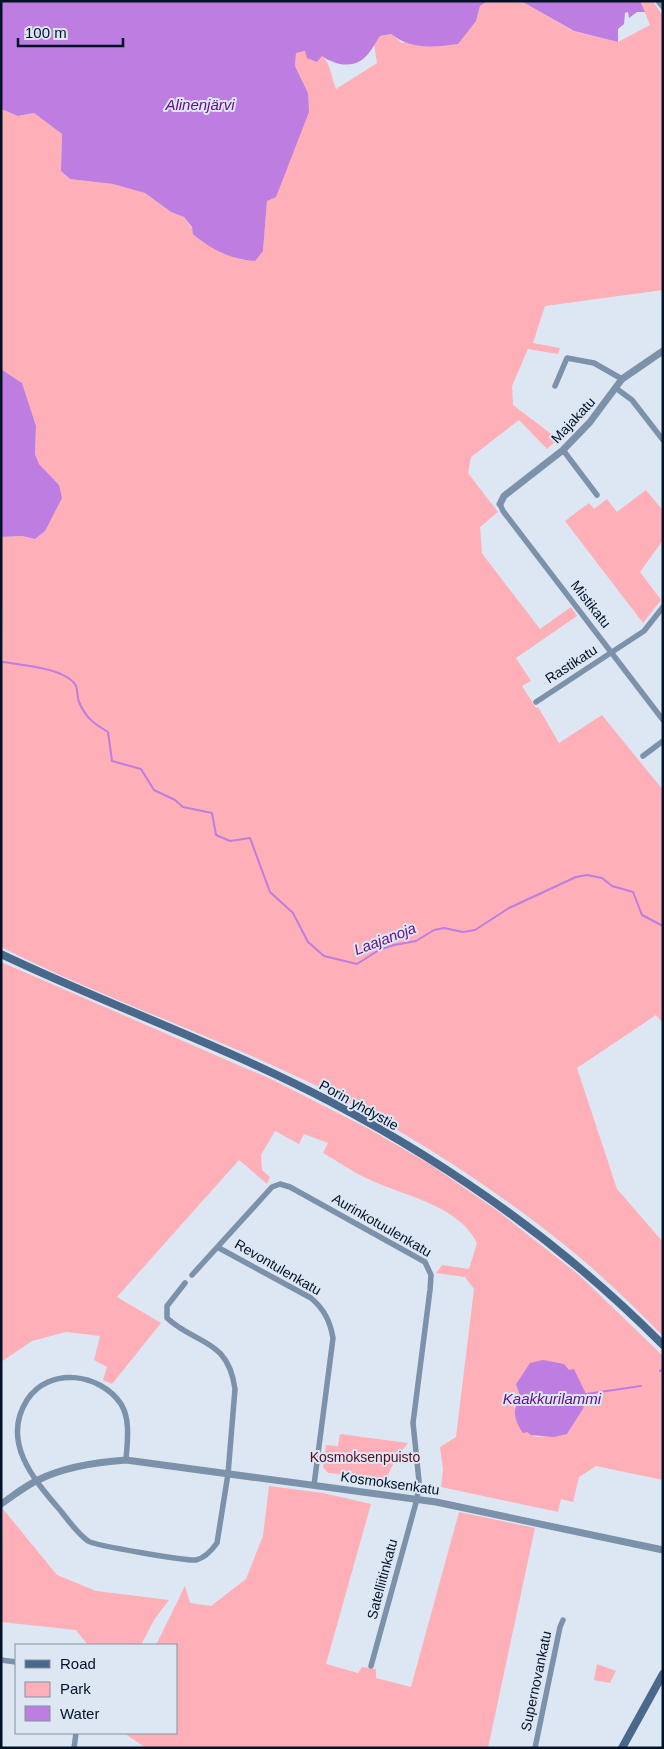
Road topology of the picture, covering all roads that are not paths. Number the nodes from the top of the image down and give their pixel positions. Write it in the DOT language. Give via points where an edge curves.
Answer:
graph roads {
  1 [pos="658,1"];
  2 [pos="663,7"];
  3 [pos="663,351"];
  4 [pos="622,379"];
  5 [pos="555,386"];
  6 [pos="617,389"];
  7 [pos="663,440"];
  8 [pos="563,450"];
  9 [pos="596,495"];
  10 [pos="500,504"];
  11 [pos="663,607"];
  12 [pos="612,652"];
  13 [pos="536,702"];
  14 [pos="663,720"];
  15 [pos="663,741"];
  16 [pos="643,756"];
  17 [pos="1,954"];
  18 [pos="219,1248"];
  19 [pos="192,1275"];
  20 [pos="185,1283"];
  21 [pos="663,1345"];
  22 [pos="126,1460"];
  23 [pos="228,1474"];
  24 [pos="35,1482"];
  25 [pos="314,1485"];
  26 [pos="417,1499"];
  27 [pos="1,1504"];
  28 [pos="663,1550"];
  29 [pos="563,1620"];
  30 [pos="1,1660"];
  31 [pos="15,1662"];
  32 [pos="371,1666"];
  33 [pos="663,1674"];
  34 [pos="76,1734"];
  35 [pos="74,1748"];
  36 [pos="534,1748"];
  37 [pos="622,1748"];
  1 -- 2 [label="street"];
  3 -- 4 [label="street, Majakatu"];
  4 -- 5 [label="street" via="594,364 567,358"];
  4 -- 6 [label="street, Majakatu"];
  6 -- 7 [label="street" via="632,400"];
  6 -- 8 [label="street, Majakatu"];
  8 -- 9 [label="street"];
  8 -- 10 [label="street, Majakatu" via="504,496"];
  10 -- 12 [label="street, Mistikatu"];
  11 -- 12 [label="street, Rastikatu" via="644,631"];
  12 -- 13 [label="street, Rastikatu"];
  12 -- 14 [label="street, Mistikatu"];
  15 -- 16 [label="street"];
  17 -- 21 [label="main road, Porin yhdystie" via="231,1054 331,1102 449,1169 541,1236"];
  18 -- 19 [label="street, Aurinkotuulenkatu"];
  18 -- 25 [label="street, Revontulenkatu" via="310,1298 321,1307 331,1328 333,1339"];
  18 -- 26 [label="street, Aurinkotuulenkatu" via="272,1187 280,1184 425,1262 431,1275 413,1423 419,1481"];
  20 -- 23 [label="street" via="167,1306 167,1318 221,1354 233,1377 235,1401"];
  22 -- 23 [label="street, Kosmoksenkatu"];
  22 -- 24 [label="street, Kosmoksenkatu" via="51,1474"];
  22 -- 24 [label="street" via="127,1421 112,1393 86,1378 54,1379 29,1396 18,1420 19,1450"];
  23 -- 24 [label="street" via="216,1543 205,1556 196,1560 93,1543 81,1535"];
  23 -- 25 [label="street, Kosmoksenkatu"];
  24 -- 27 [label="street, Kosmoksenkatu"];
  25 -- 26 [label="street, Kosmoksenkatu"];
  26 -- 28 [label="street, Kosmoksenkatu" via="512,1516"];
  26 -- 32 [label="street, Satelliitinkatu"];
  29 -- 36 [label="street, Supernovankatu"];
  30 -- 31 [label="street"];
  33 -- 37 [label="main road"];
  34 -- 35 [label="street"];
}
